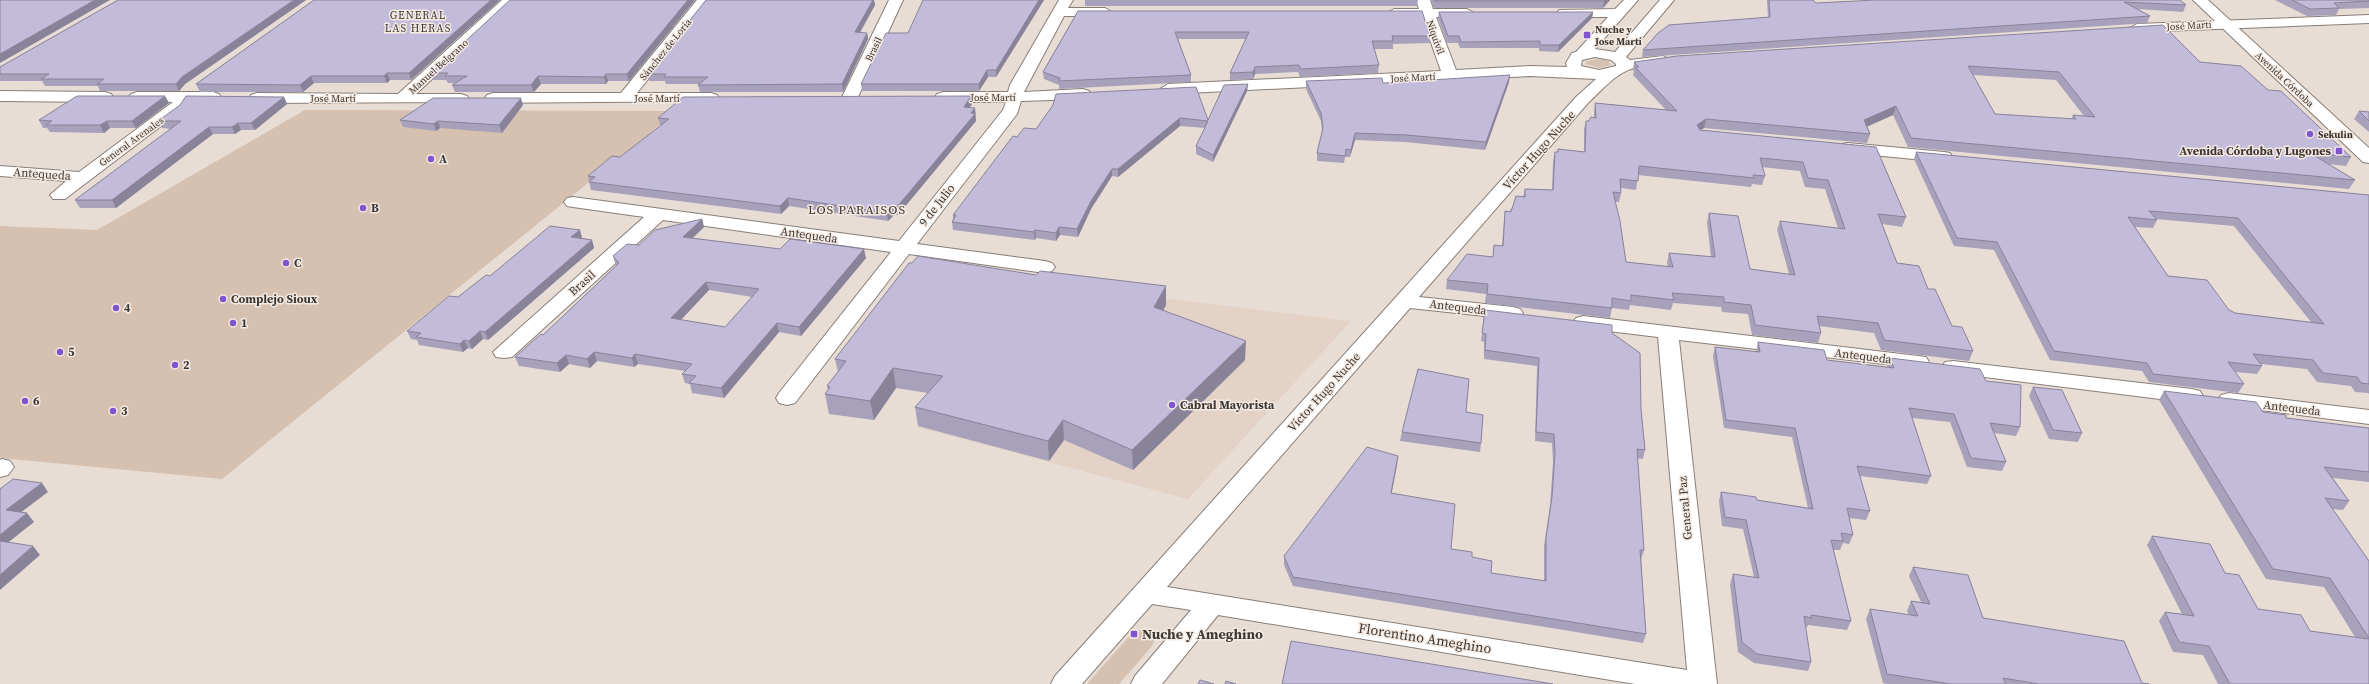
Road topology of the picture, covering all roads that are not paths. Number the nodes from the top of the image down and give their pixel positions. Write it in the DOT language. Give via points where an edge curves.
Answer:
graph roads {
  1 [pos="510,0"];
  2 [pos="704,0"];
  3 [pos="896,0"];
  4 [pos="1631,0"];
  5 [pos="1667,0"];
  6 [pos="2200,0"];
  7 [pos="1062,6"];
  8 [pos="1425,6"];
  9 [pos="1122,12"];
  10 [pos="1380,13"];
  11 [pos="1481,13"];
  12 [pos="1550,13"];
  13 [pos="1620,13"];
  14 [pos="2369,18"];
  15 [pos="2226,24"];
  16 [pos="2121,29"];
  17 [pos="1618,63"];
  18 [pos="1579,65"];
  19 [pos="1450,75"];
  20 [pos="198,84"];
  21 [pos="1149,90"];
  22 [pos="1102,93"];
  23 [pos="0,96"];
  24 [pos="185,97"];
  25 [pos="866,97"];
  26 [pos="928,97"];
  27 [pos="1014,97"];
  28 [pos="625,98"];
  29 [pos="726,98"];
  30 [pos="402,99"];
  31 [pos="1582,100"];
  32 [pos="1830,146"];
  33 [pos="1957,158"];
  34 [pos="2369,158"];
  35 [pos="0,172"];
  36 [pos="83,177"];
  37 [pos="59,195"];
  38 [pos="573,202"];
  39 [pos="659,214"];
  40 [pos="904,248"];
  41 [pos="1045,267"];
  42 [pos="1405,300"];
  43 [pos="1536,316"];
  44 [pos="1560,319"];
  45 [pos="1668,332"];
  46 [pos="504,352"];
  47 [pos="787,398"];
  48 [pos="2369,417"];
  49 [pos="1146,592"];
  50 [pos="1212,603"];
  51 [pos="1065,684"];
  52 [pos="1145,684"];
  53 [pos="1702,684"];
  1 -- 30 [label="street, Manuel Belgrano"];
  2 -- 28 [label="street, Sánchez de Loria"];
  3 -- 25 [label="street, Brasil" via="842,97"];
  4 -- 13 [label="street"];
  5 -- 17 [label="street, Víctor Hugo Nuche"];
  6 -- 15 [label="main road, Avenida Córdoba"];
  7 -- 9 [label="street"];
  7 -- 27 [label="street, 9 de Julio" via="1018,85"];
  8 -- 10 [label="street"];
  8 -- 11 [label="street"];
  8 -- 19 [label="street, Niquivil"];
  12 -- 13 [label="street"];
  13 -- 18 [label="street"];
  14 -- 15 [label="street, José Martí"];
  15 -- 16 [label="street, José Martí"];
  15 -- 34 [label="main road, Avenida Córdoba"];
  17 -- 18 [label="street"];
  17 -- 18 [label="street" via="1601,53"];
  17 -- 31 [label="street, Víctor Hugo Nuche"];
  18 -- 19 [label="street, José Martí" via="1530,71"];
  18 -- 31 [label="street, Víctor Hugo Nuche" via="1584,83"];
  19 -- 21 [label="street, José Martí"];
  20 -- 24 [label="street, General Arenales"];
  22 -- 27 [label="street, José Martí"];
  23 -- 24 [label="street, José Martí"];
  24 -- 30 [label="street, José Martí"];
  24 -- 36 [label="street, General Arenales" via="177,108"];
  26 -- 27 [label="street, José Martí"];
  27 -- 40 [label="street, 9 de Julio" via="1011,111"];
  28 -- 29 [label="street, José Martí"];
  28 -- 30 [label="street, José Martí"];
  31 -- 42 [label="street, Víctor Hugo Nuche"];
  32 -- 33 [label="street"];
  35 -- 36 [label="street, Antequeda"];
  36 -- 37 [label="street, General Arenales"];
  38 -- 39 [label="street, Antequeda"];
  39 -- 40 [label="street, Antequeda"];
  39 -- 46 [label="street, Brasil"];
  40 -- 41 [label="street, Antequeda"];
  40 -- 47 [label="street, 9 de Julio"];
  42 -- 43 [label="street, Antequeda"];
  42 -- 49 [label="street, Víctor Hugo Nuche"];
  44 -- 45 [label="street, Antequeda"];
  45 -- 48 [label="street, Antequeda"];
  45 -- 53 [label="street, General Paz"];
  49 -- 50 [label="street, Florentino Ameghino"];
  49 -- 51 [label="street, Víctor Hugo Nuche"];
  50 -- 52 [label="street"];
  50 -- 53 [label="street, Florentino Ameghino"];
}
